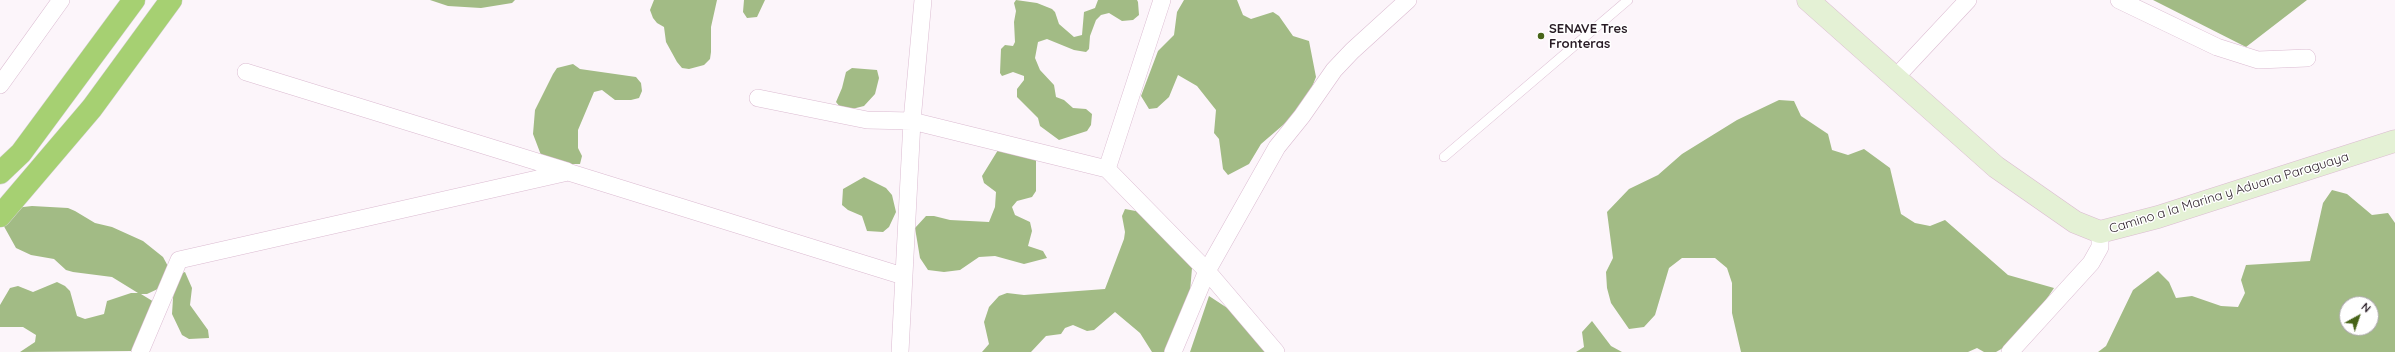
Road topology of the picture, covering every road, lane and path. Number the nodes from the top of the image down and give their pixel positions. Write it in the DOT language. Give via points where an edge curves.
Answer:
graph roads {
  1 [pos="61,0"];
  2 [pos="134,0"];
  3 [pos="171,0"];
  4 [pos="923,0"];
  5 [pos="1162,0"];
  6 [pos="1628,0"];
  7 [pos="1808,0"];
  8 [pos="1968,0"];
  9 [pos="2119,0"];
  10 [pos="1401,2"];
  11 [pos="2307,58"];
  12 [pos="246,72"];
  13 [pos="1896,77"];
  14 [pos="0,85"];
  15 [pos="758,98"];
  16 [pos="912,121"];
  17 [pos="2395,141"];
  18 [pos="1444,158"];
  19 [pos="1107,169"];
  20 [pos="568,172"];
  21 [pos="0,174"];
  22 [pos="0,216"];
  23 [pos="2100,232"];
  24 [pos="1207,271"];
  25 [pos="903,276"];
  26 [pos="140,352"];
  27 [pos="900,352"];
  28 [pos="1173,352"];
  29 [pos="1276,352"];
  30 [pos="2010,352"];
  1 -- 14 [label="street"];
  2 -- 21 [label="highway" via="21,153"];
  3 -- 22 [label="highway" via="92,108"];
  4 -- 16 [label="street"];
  5 -- 19 [label="street"];
  6 -- 18 [label="lane"];
  7 -- 13 [label="street, Camino a la Marina y Aduana Paraguaya"];
  8 -- 13 [label="street"];
  9 -- 11 [label="street" via="2218,47 2258,60"];
  10 -- 24 [label="street" via="1334,70 1277,147"];
  12 -- 20 [label="street"];
  13 -- 23 [label="street, Camino a la Marina y Aduana Paraguaya" via="1996,167 2075,222"];
  15 -- 16 [label="street" via="867,120"];
  16 -- 19 [label="street"];
  16 -- 25 [label="street"];
  17 -- 23 [label="street, Camino a la Marina y Aduana Paraguaya"];
  19 -- 24 [label="street"];
  20 -- 25 [label="street"];
  20 -- 26 [label="street" via="179,260"];
  23 -- 30 [label="street" via="2100,247 2091,263"];
  24 -- 28 [label="street"];
  24 -- 29 [label="street"];
  25 -- 27 [label="street"];
}
